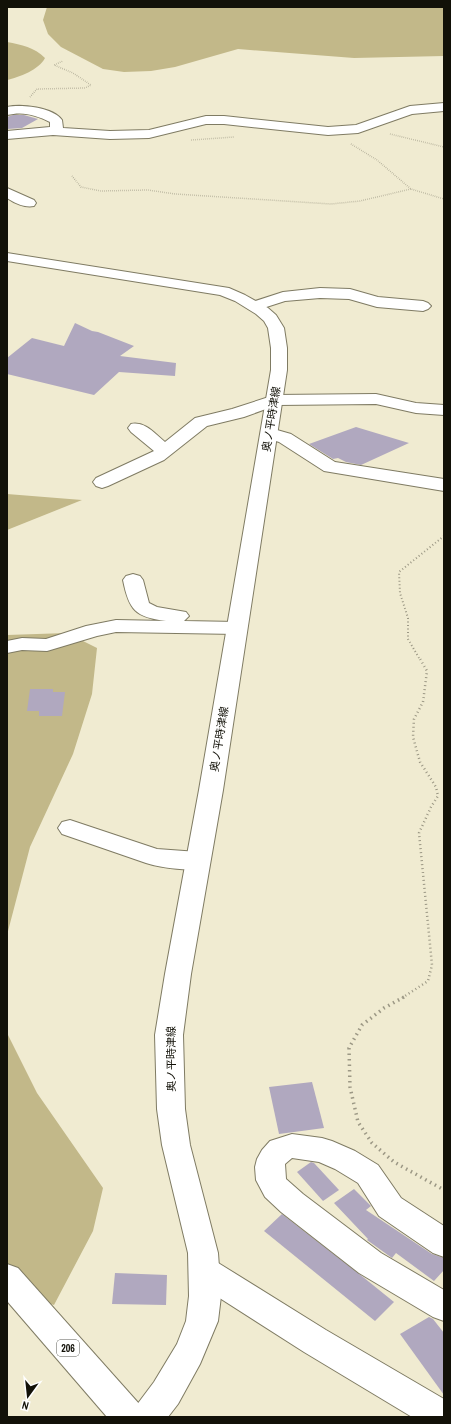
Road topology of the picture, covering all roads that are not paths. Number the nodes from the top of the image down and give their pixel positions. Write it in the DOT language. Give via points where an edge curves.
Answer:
graph roads {
  1 [pos="444,107"];
  2 [pos="13,110"];
  3 [pos="119,123"];
  4 [pos="56,131"];
  5 [pos="7,135"];
  6 [pos="100,135"];
  7 [pos="7,192"];
  8 [pos="29,203"];
  9 [pos="7,256"];
  10 [pos="254,306"];
  11 [pos="423,306"];
  12 [pos="274,400"];
  13 [pos="444,410"];
  14 [pos="137,428"];
  15 [pos="270,433"];
  16 [pos="165,451"];
  17 [pos="102,482"];
  18 [pos="444,485"];
  19 [pos="133,580"];
  20 [pos="238,623"];
  21 [pos="7,647"];
  22 [pos="70,828"];
  23 [pos="198,861"];
  24 [pos="444,1243"];
  25 [pos="204,1272"];
  26 [pos="7,1278"];
  27 [pos="444,1308"];
  28 [pos="129,1417"];
  29 [pos="148,1417"];
  30 [pos="443,1417"];
  1 -- 6 [label="main road" via="410,110 358,129 328,130 206,120 149,134"];
  2 -- 4 [label="main road" via="34,110 56,120"];
  3 -- 6 [label="main road"];
  4 -- 5 [label="main road"];
  4 -- 6 [label="main road"];
  7 -- 8 [label="main road"];
  9 -- 10 [label="main road, 奥ノ平時津線" via="209,288 232,294"];
  10 -- 11 [label="main road" via="283,297 320,293 350,294 377,302"];
  10 -- 12 [label="main road, 奥ノ平時津線" via="270,318 276,328 279,370"];
  12 -- 13 [label="main road" via="376,399 416,408"];
  12 -- 15 [label="main road, 奥ノ平時津線"];
  12 -- 16 [label="main road" via="238,413 201,422"];
  14 -- 16 [label="main road"];
  15 -- 18 [label="main road" via="285,438 330,467"];
  15 -- 20 [label="main road, 奥ノ平時津線"];
  16 -- 17 [label="main road"];
  19 -- 20 [label="main road" via="142,607 155,613"];
  20 -- 21 [label="main road" via="116,626 93,630 48,645 22,644"];
  20 -- 23 [label="main road, 奥ノ平時津線"];
  22 -- 23 [label="main road" via="155,857"];
  23 -- 25 [label="main road, 奥ノ平時津線" via="169,1035 171,1109 176,1145 203,1253"];
  24 -- 27 [label="main road" via="390,1207 368,1174 345,1160 322,1150 292,1146 280,1150 272,1159 271,1180 275,1188 292,1203 370,1263"];
  25 -- 29 [label="main road, 奥ノ平時津線" via="202,1321 189,1353 166,1393"];
  25 -- 30 [label="main road"];
  26 -- 28 [label="main road, 206"];
}
